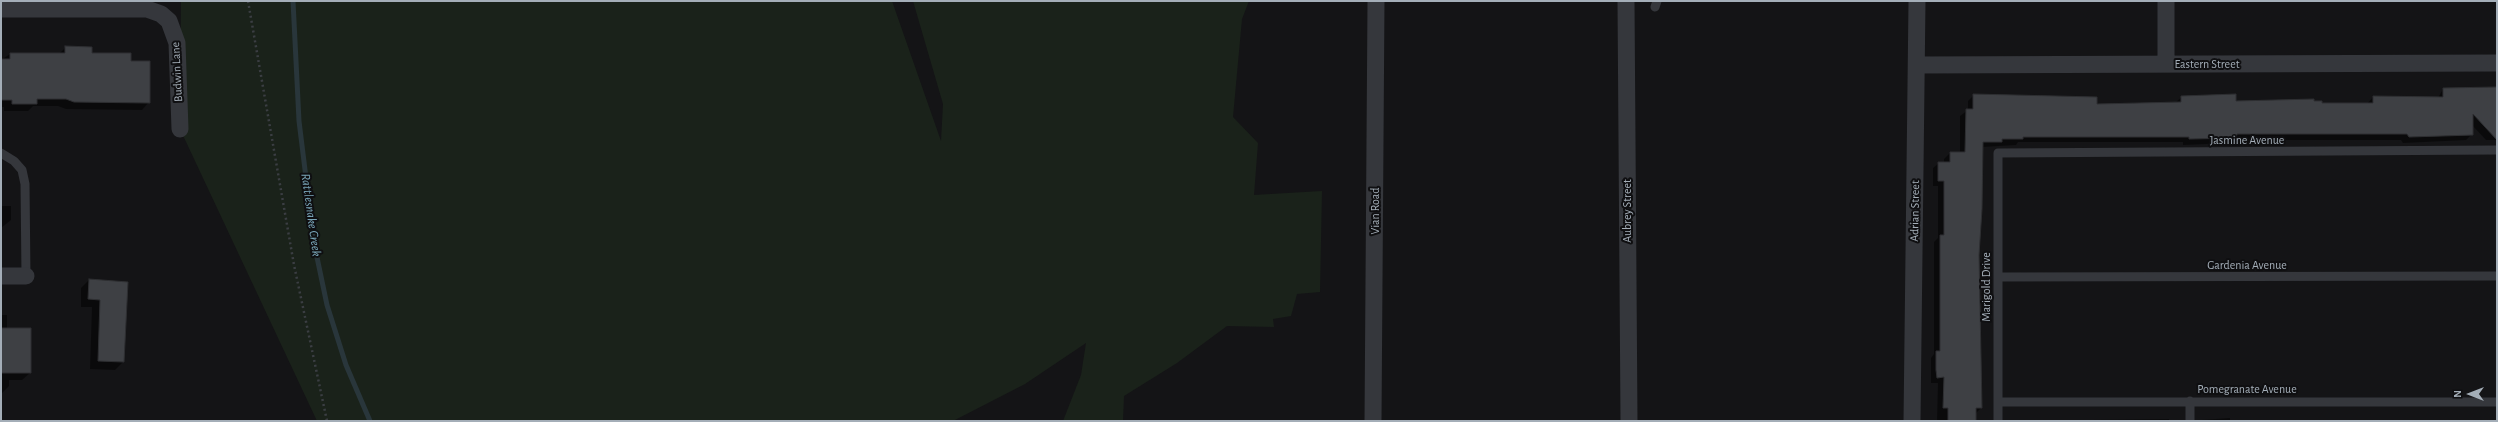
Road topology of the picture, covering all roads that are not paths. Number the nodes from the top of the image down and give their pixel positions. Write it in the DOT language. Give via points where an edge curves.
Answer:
graph roads {
  1 [pos="1376,1"];
  2 [pos="1626,1"];
  3 [pos="1916,1"];
  4 [pos="2166,1"];
  5 [pos="1,9"];
  6 [pos="2497,63"];
  7 [pos="2166,64"];
  8 [pos="1917,65"];
  9 [pos="180,129"];
  10 [pos="2497,150"];
  11 [pos="1,153"];
  12 [pos="1998,153"];
  13 [pos="1,276"];
  14 [pos="26,276"];
  15 [pos="2497,276"];
  16 [pos="1998,277"];
  17 [pos="2190,401"];
  18 [pos="1998,402"];
  19 [pos="2497,402"];
  20 [pos="1373,421"];
  21 [pos="1629,421"];
  22 [pos="1912,421"];
  23 [pos="1998,421"];
  24 [pos="2190,421"];
  1 -- 20 [label="street, Vian Road"];
  2 -- 21 [label="street, Aubrey Street"];
  3 -- 8 [label="street, Adrian Street"];
  4 -- 7 [label="street"];
  5 -- 9 [label="street, Budwin Lane" via="147,9 162,14 171,26 177,43"];
  6 -- 7 [label="street, Eastern Street"];
  7 -- 8 [label="street, Eastern Street"];
  8 -- 22 [label="street, Adrian Street"];
  10 -- 12 [label="lane, Jasmine Avenue"];
  11 -- 14 [label="lane" via="22,170 25,184"];
  12 -- 16 [label="lane, Marigold Drive"];
  13 -- 14 [label="street"];
  15 -- 16 [label="lane, Gardenia Avenue"];
  16 -- 18 [label="lane, Marigold Drive"];
  17 -- 18 [label="lane, Pomegranate Avenue"];
  17 -- 19 [label="lane, Pomegranate Avenue"];
  17 -- 24 [label="lane"];
  18 -- 23 [label="lane, Marigold Drive"];
}
